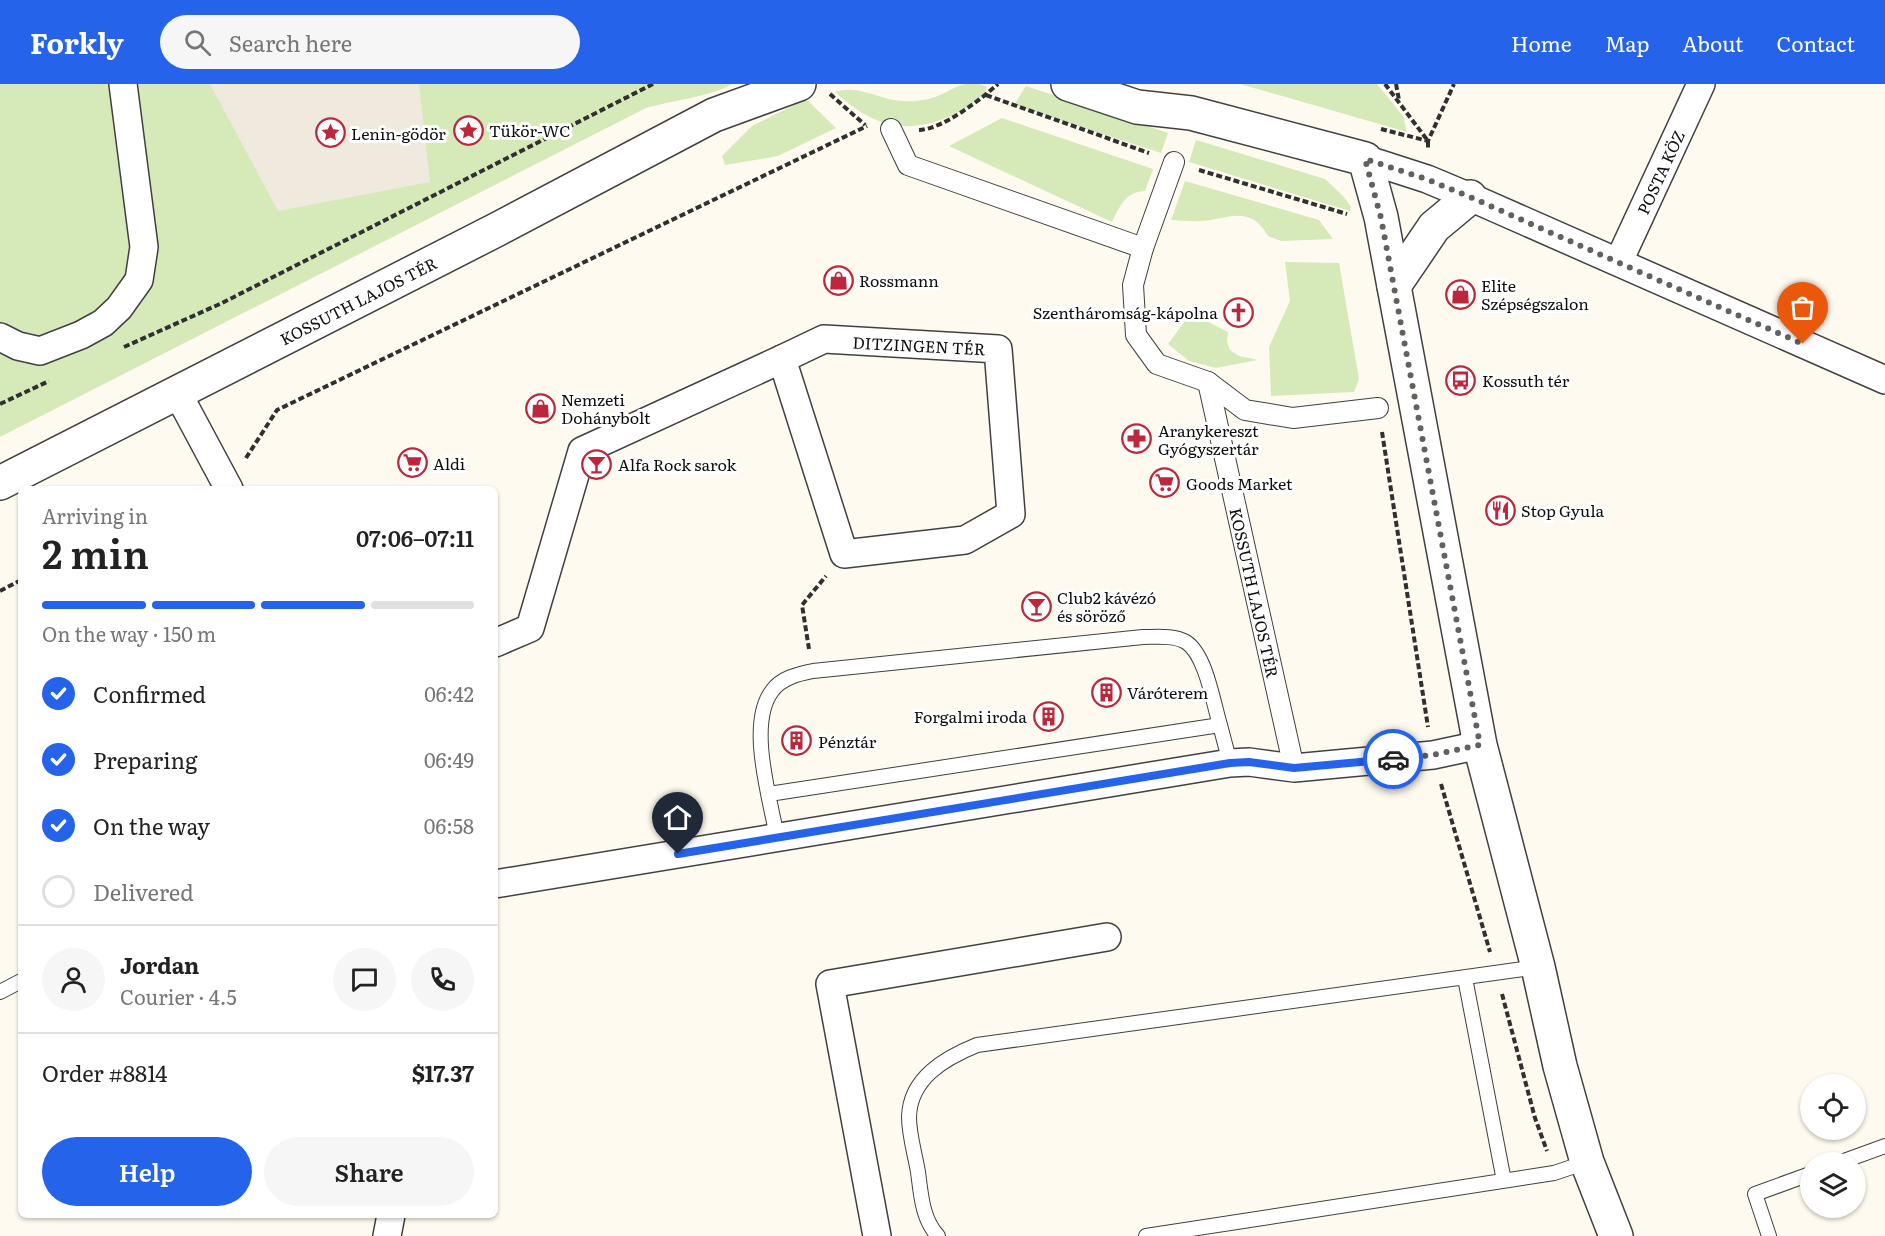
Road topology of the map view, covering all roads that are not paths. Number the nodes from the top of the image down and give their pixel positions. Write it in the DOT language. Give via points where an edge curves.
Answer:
graph roads {
  1 [pos="123,84"];
  2 [pos="757,84"];
  3 [pos="1068,84"];
  4 [pos="1149,84"];
  5 [pos="1701,84"];
  6 [pos="814,88"];
  7 [pos="1191,113"];
  8 [pos="714,115"];
  9 [pos="891,129"];
  10 [pos="1365,159"];
  11 [pos="1174,162"];
  12 [pos="1470,197"];
  13 [pos="1143,248"];
  14 [pos="1619,261"];
  15 [pos="1394,286"];
  16 [pos="0,337"];
  17 [pos="782,358"];
  18 [pos="1885,380"];
  19 [pos="1208,382"];
  20 [pos="177,392"];
  21 [pos="1378,408"];
  22 [pos="224,482"];
  23 [pos="0,483"];
  24 [pos="498,642"];
  25 [pos="1220,725"];
  26 [pos="1480,745"];
  27 [pos="1230,763"];
  28 [pos="1294,768"];
  29 [pos="769,794"];
  30 [pos="777,837"];
  31 [pos="498,884"];
  32 [pos="1107,937"];
  33 [pos="1538,967"];
  34 [pos="1465,978"];
  35 [pos="18,983"];
  36 [pos="0,992"];
  37 [pos="1885,1146"];
  38 [pos="1866,1153"];
  39 [pos="1587,1162"];
  40 [pos="1800,1178"];
  41 [pos="1504,1181"];
  42 [pos="390,1218"];
  43 [pos="387,1236"];
  44 [pos="877,1236"];
  45 [pos="938,1236"];
  46 [pos="1146,1236"];
  47 [pos="1616,1236"];
  48 [pos="1769,1236"];
  1 -- 16 [label="street" via="144,247 139,280 103,323 81,335 40,351"];
  2 -- 8 [label="street, KOSSUTH LAJOS TÉR"];
  3 -- 7 [label="street" via="1137,107"];
  4 -- 7 [label="street"];
  5 -- 14 [label="street, POSTA KÖZ"];
  6 -- 8 [label="street, KOSSUTH LAJOS TÉR"];
  7 -- 10 [label="street"];
  8 -- 20 [label="street, KOSSUTH LAJOS TÉR"];
  9 -- 13 [label="street" via="908,165"];
  10 -- 12 [label="street"];
  10 -- 15 [label="street"];
  11 -- 13 [label="street"];
  12 -- 14 [label="street"];
  12 -- 15 [label="street" via="1434,227"];
  13 -- 19 [label="street" via="1133,285 1136,335 1157,364"];
  14 -- 18 [label="street"];
  15 -- 26 [label="street"];
  17 -- 17 [label="street, DITZINGEN TÉR" via="844,554 965,540 1011,514 998,349 824,339"];
  17 -- 24 [label="street" via="582,451 530,628"];
  19 -- 21 [label="street" via="1245,410 1293,418"];
  19 -- 28 [label="street, KOSSUTH LAJOS TÉR"];
  20 -- 22 [label="street"];
  20 -- 23 [label="street, KOSSUTH LAJOS TÉR"];
  25 -- 27 [label="lane"];
  25 -- 29 [label="lane"];
  25 -- 29 [label="lane" via="1200,658 1185,642 1168,637 813,671 784,680 765,701 760,739"];
  26 -- 28 [label="street" via="1432,755"];
  26 -- 33 [label="street"];
  27 -- 28 [label="street"];
  27 -- 30 [label="street"];
  29 -- 30 [label="lane"];
  30 -- 31 [label="street"];
  32 -- 44 [label="street" via="830,984"];
  33 -- 34 [label="lane"];
  33 -- 39 [label="street"];
  34 -- 41 [label="lane"];
  34 -- 45 [label="lane" via="977,1045 954,1054 931,1070 911,1101 909,1119 923,1206 930,1227"];
  35 -- 36 [label="lane"];
  37 -- 38 [label="lane"];
  39 -- 41 [label="lane" via="1554,1173"];
  39 -- 47 [label="street"];
  40 -- 48 [label="lane" via="1755,1194"];
  41 -- 46 [label="lane"];
  42 -- 43 [label="street"];
}
